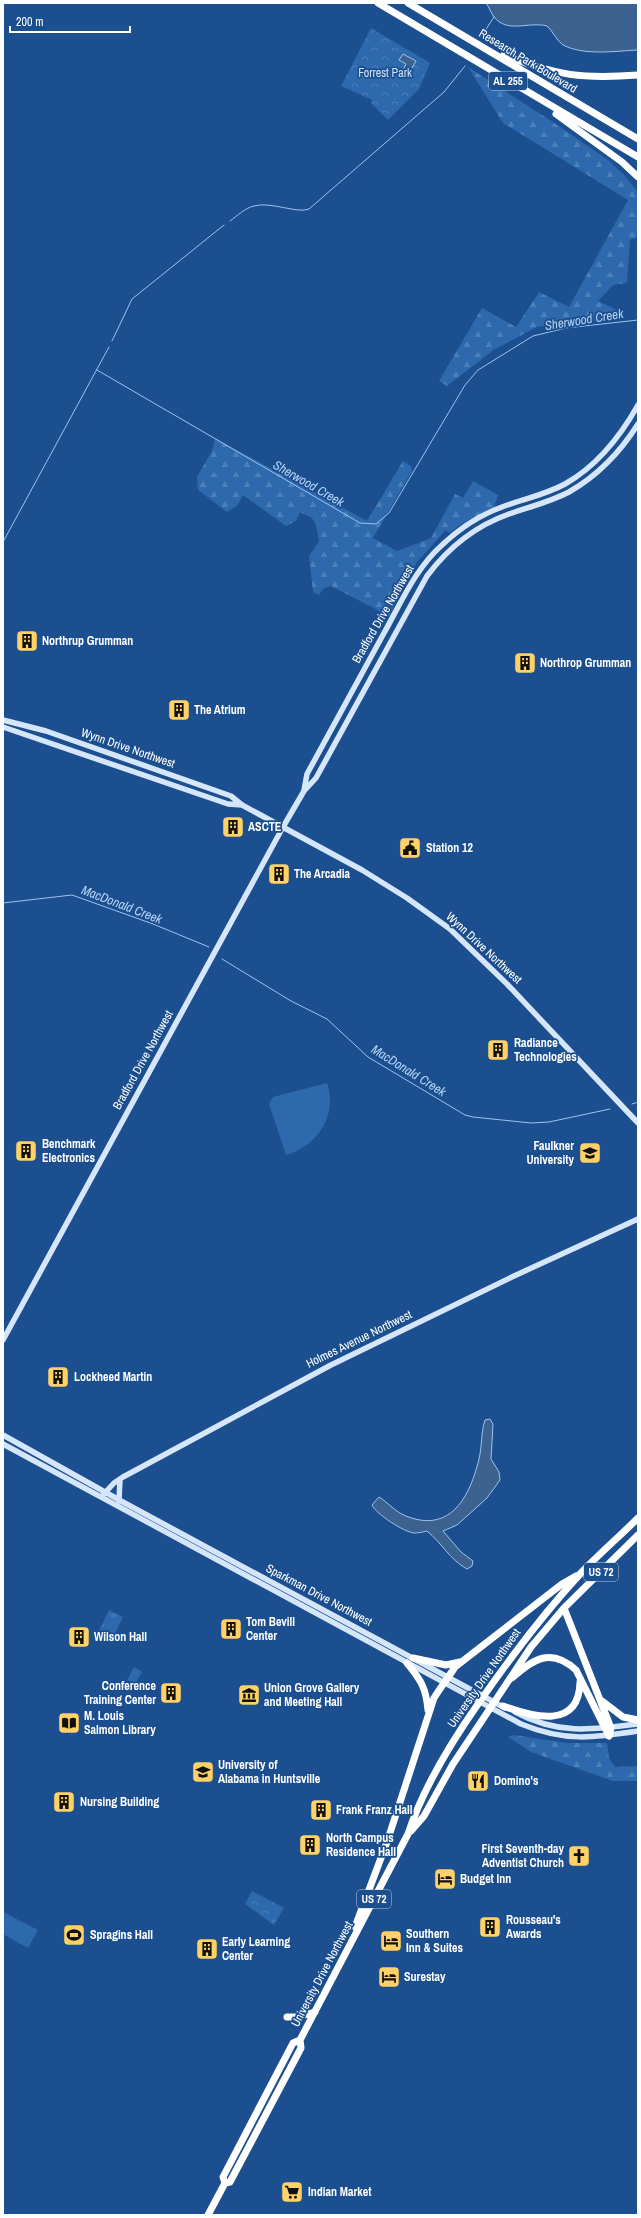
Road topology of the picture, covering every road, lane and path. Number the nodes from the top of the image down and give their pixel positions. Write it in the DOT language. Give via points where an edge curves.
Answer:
graph roads {
  1 [pos="378,3"];
  2 [pos="408,3"];
  3 [pos="484,47"];
  4 [pos="638,75"];
  5 [pos="517,86"];
  6 [pos="638,139"];
  7 [pos="638,157"];
  8 [pos="638,177"];
  9 [pos="638,405"];
  10 [pos="638,424"];
  11 [pos="3,720"];
  12 [pos="3,727"];
  13 [pos="304,791"];
  14 [pos="242,805"];
  15 [pos="283,827"];
  16 [pos="638,1123"];
  17 [pos="638,1219"];
  18 [pos="3,1340"];
  19 [pos="3,1435"];
  20 [pos="3,1444"];
  21 [pos="120,1479"];
  22 [pos="105,1492"];
  23 [pos="101,1498"];
  24 [pos="120,1501"];
  25 [pos="638,1518"];
  26 [pos="638,1535"];
  27 [pos="581,1573"];
  28 [pos="564,1608"];
  29 [pos="413,1658"];
  30 [pos="462,1662"];
  31 [pos="407,1664"];
  32 [pos="580,1679"];
  33 [pos="447,1680"];
  34 [pos="506,1683"];
  35 [pos="601,1700"];
  36 [pos="503,1706"];
  37 [pos="429,1714"];
  38 [pos="638,1720"];
  39 [pos="638,1724"];
  40 [pos="608,1728"];
  41 [pos="638,1731"];
  42 [pos="609,1736"];
  43 [pos="451,1745"];
  44 [pos="433,1798"];
  45 [pos="408,1834"];
  46 [pos="337,1969"];
  47 [pos="315,2012"];
  48 [pos="287,2017"];
  49 [pos="300,2040"];
  50 [pos="263,2102"];
  51 [pos="256,2115"];
  52 [pos="265,2118"];
  53 [pos="258,2131"];
  54 [pos="225,2183"];
  55 [pos="208,2215"];
  1 -- 5 [label="highway, AL 255"];
  2 -- 3 [label="highway, Research Park Boulevard / AL 255"];
  3 -- 4 [label="highway" via="533,67 561,74 598,78"];
  3 -- 6 [label="highway, Research Park Boulevard / AL 255"];
  5 -- 7 [label="highway, AL 255"];
  5 -- 8 [label="highway" via="622,162"];
  9 -- 13 [label="main road, Bradford Drive Northwest" via="626,426 609,447 575,477 565,484 482,516 458,531 432,554 413,580 307,774"];
  10 -- 13 [label="main road, Bradford Drive Northwest" via="622,448 581,484 556,498 485,525 462,540 439,561 420,587 316,778"];
  11 -- 14 [label="main road, Wynn Drive Northwest" via="46,731 218,791 231,796"];
  12 -- 14 [label="main road, Wynn Drive Northwest" via="228,804"];
  13 -- 15 [label="main road, Bradford Drive Northwest"];
  14 -- 15 [label="main road, Wynn Drive Northwest"];
  15 -- 16 [label="main road, Wynn Drive Northwest" via="398,892 450,929 502,979"];
  15 -- 18 [label="main road, Bradford Drive Northwest"];
  17 -- 21 [label="main road, Holmes Avenue Northwest" via="331,1365"];
  19 -- 22 [label="main road, Sparkman Drive Northwest"];
  20 -- 23 [label="main road, Sparkman Drive Northwest"];
  21 -- 22 [label="main road, Holmes Avenue Northwest"];
  21 -- 24 [label="main road"];
  22 -- 23 [label="main road, Holmes Avenue Northwest"];
  22 -- 24 [label="main road, Sparkman Drive Northwest"];
  23 -- 31 [label="main road, Sparkman Drive Northwest"];
  24 -- 29 [label="main road, Sparkman Drive Northwest"];
  25 -- 27 [label="highway, University Drive Northwest / US 72"];
  26 -- 28 [label="highway, University Drive Northwest / US 72"];
  27 -- 30 [label="highway" via="562,1584"];
  27 -- 43 [label="highway, University Drive Northwest / US 72" via="511,1656"];
  28 -- 34 [label="highway, University Drive Northwest / US 72" via="531,1647"];
  28 -- 35 [label="highway"];
  29 -- 30 [label="highway" via="446,1665"];
  29 -- 33 [label="main road, Sparkman Drive Northwest"];
  30 -- 33 [label="highway" via="455,1667"];
  31 -- 33 [label="main road, Sparkman Drive Northwest"];
  31 -- 37 [label="highway" via="420,1678 427,1693"];
  32 -- 34 [label="highway" via="576,1670 568,1663 548,1657 529,1663"];
  32 -- 36 [label="highway" via="580,1692 576,1703 559,1715 539,1717"];
  32 -- 40 [label="highway"];
  33 -- 36 [label="main road, Sparkman Drive Northwest"];
  33 -- 37 [label="highway" via="434,1698"];
  33 -- 42 [label="main road, Sparkman Drive Northwest" via="539,1732 582,1738"];
  34 -- 44 [label="highway, University Drive Northwest / US 72"];
  35 -- 38 [label="highway" via="623,1717"];
  35 -- 40 [label="highway"];
  36 -- 40 [label="main road, Sparkman Drive Northwest" via="548,1727 580,1731"];
  37 -- 46 [label="highway" via="384,1853"];
  39 -- 40 [label="main road, Sparkman Drive Northwest"];
  40 -- 42 [label="highway"];
  41 -- 42 [label="main road, Sparkman Drive Northwest"];
  43 -- 44 [label="highway, US 72" via="449,1756 431,1790"];
  43 -- 45 [label="highway, University Drive Northwest / US 72" via="415,1812"];
  44 -- 45 [label="highway, University Drive Northwest / US 72" via="424,1816"];
  45 -- 46 [label="highway, University Drive Northwest / US 72"];
  46 -- 47 [label="highway, University Drive Northwest / US 72"];
  47 -- 48 [label="highway"];
  47 -- 49 [label="highway, University Drive Northwest / US 72"];
  49 -- 50 [label="highway, University Drive Northwest / US 72" via="293,2043"];
  49 -- 52 [label="highway, University Drive Northwest / US 72" via="301,2048"];
  50 -- 51 [label="highway, University Drive Northwest / US 72"];
  50 -- 52 [label="highway" via="265,2107 262,2115"];
  51 -- 53 [label="highway" via="259,2119 256,2124"];
  51 -- 54 [label="highway, University Drive Northwest / US 72" via="223,2177"];
  52 -- 53 [label="highway, University Drive Northwest / US 72"];
  53 -- 54 [label="highway, University Drive Northwest / US 72" via="230,2182"];
  54 -- 55 [label="highway, University Drive Northwest / US 72"];
}
